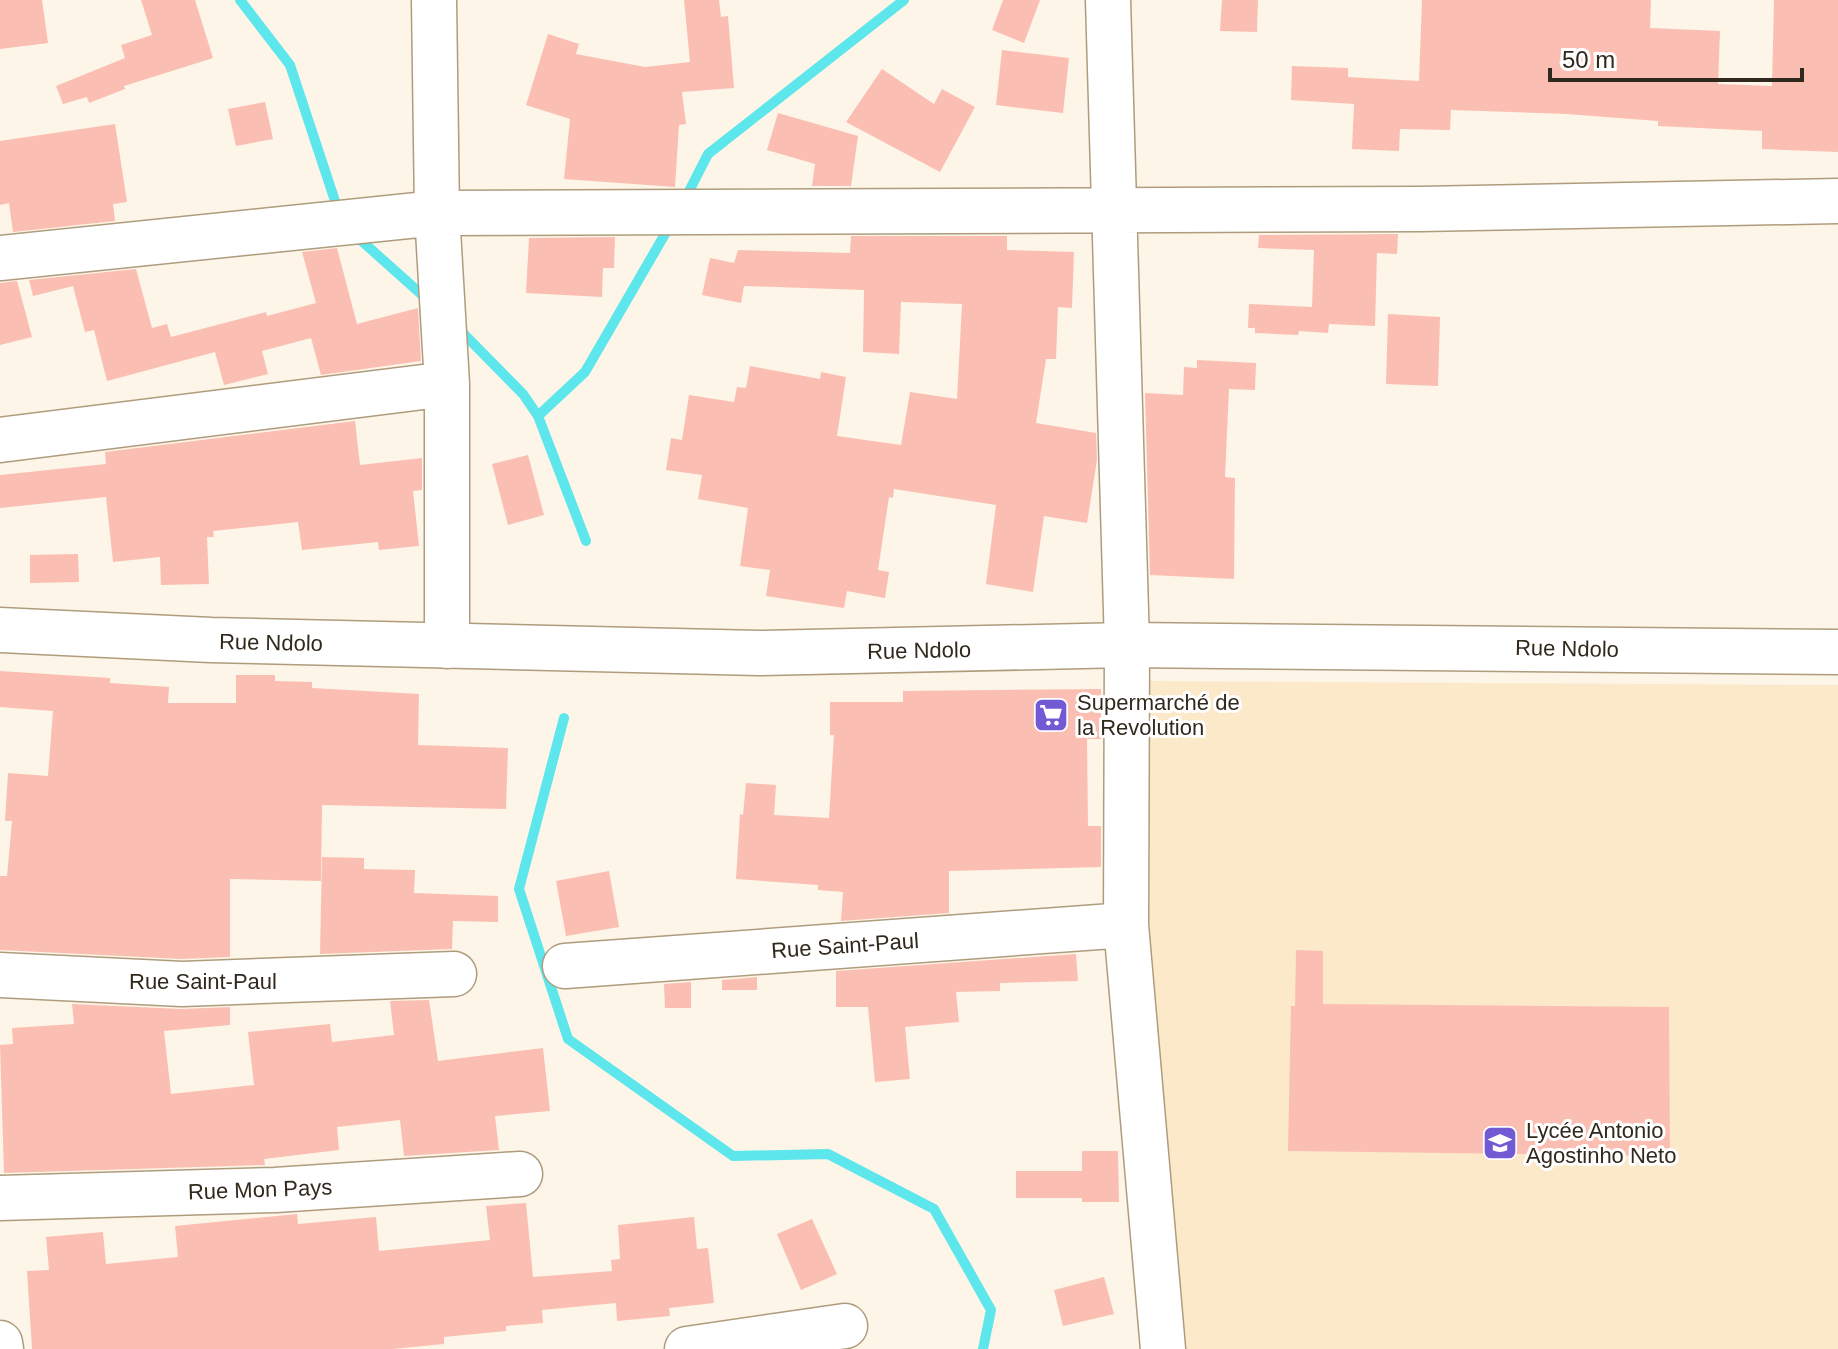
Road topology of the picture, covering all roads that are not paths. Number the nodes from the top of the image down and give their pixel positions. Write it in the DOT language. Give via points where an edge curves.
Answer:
graph roads {
  1 [pos="434,0"];
  2 [pos="1108,0"];
  3 [pos="1838,201"];
  4 [pos="1113,211"];
  5 [pos="437,213"];
  6 [pos="0,258"];
  7 [pos="447,384"];
  8 [pos="0,440"];
  9 [pos="0,630"];
  10 [pos="1127,645"];
  11 [pos="447,646"];
  12 [pos="1838,652"];
  13 [pos="1126,925"];
  14 [pos="565,966"];
  15 [pos="454,974"];
  16 [pos="0,975"];
  17 [pos="520,1174"];
  18 [pos="0,1198"];
  19 [pos="845,1326"];
  20 [pos="687,1349"];
  21 [pos="1163,1349"];
  1 -- 5 [label="street"];
  2 -- 4 [label="street"];
  3 -- 4 [label="street"];
  4 -- 5 [label="street"];
  4 -- 10 [label="street"];
  5 -- 6 [label="street"];
  5 -- 7 [label="street"];
  7 -- 8 [label="street"];
  7 -- 11 [label="street"];
  9 -- 11 [label="street, Rue Ndolo"];
  10 -- 11 [label="street, Rue Ndolo" via="759,653"];
  10 -- 12 [label="street, Rue Ndolo"];
  10 -- 13 [label="street"];
  13 -- 14 [label="street, Rue Saint-Paul"];
  13 -- 21 [label="street"];
  15 -- 16 [label="street, Rue Saint-Paul" via="182,984"];
  17 -- 18 [label="street, Rue Mon Pays" via="275,1190"];
  19 -- 20 [label="street"];
}
